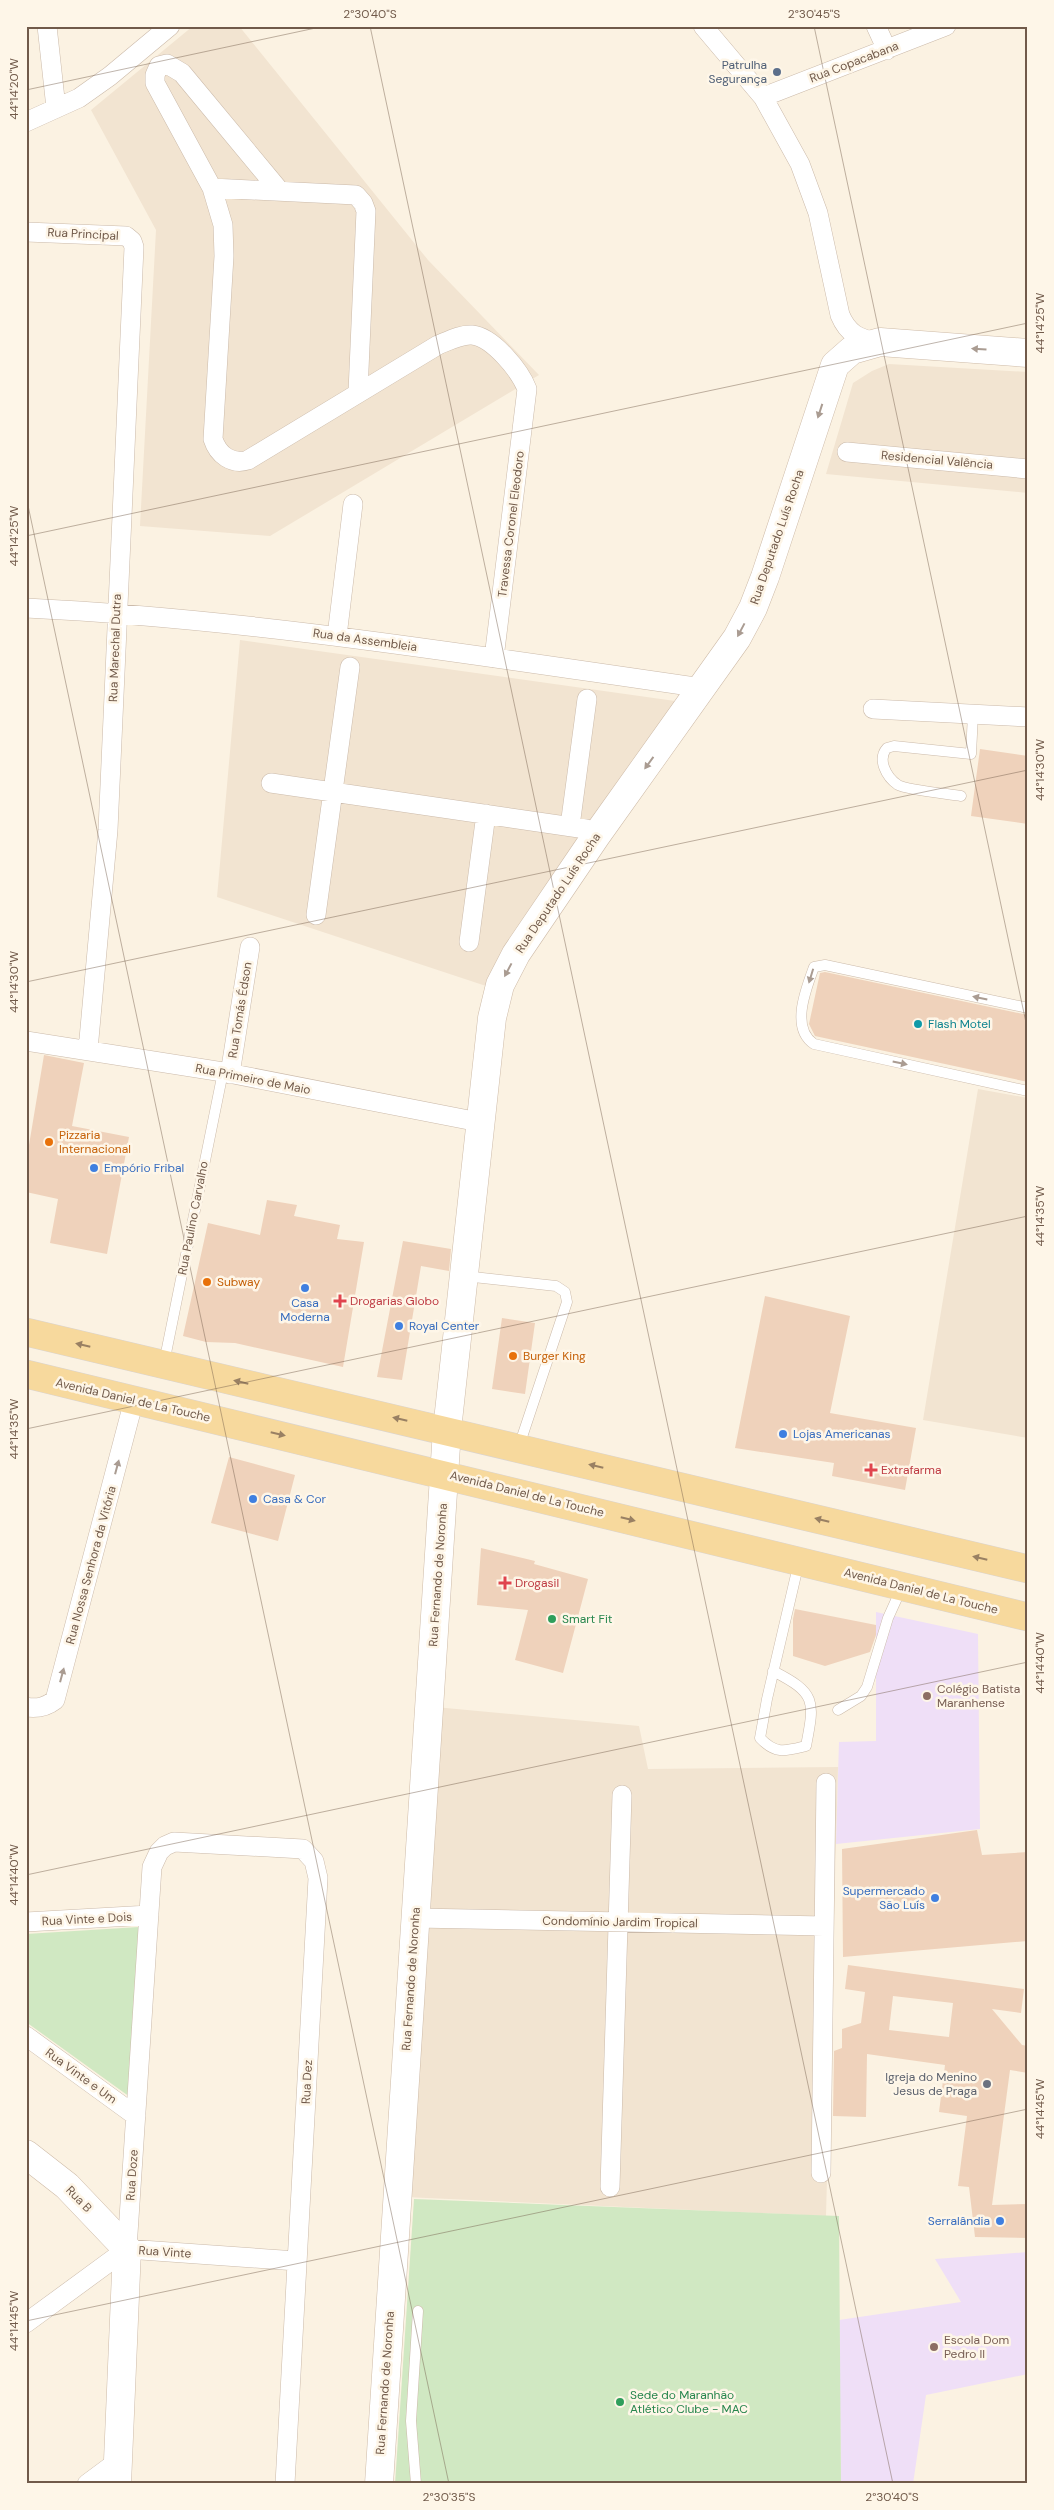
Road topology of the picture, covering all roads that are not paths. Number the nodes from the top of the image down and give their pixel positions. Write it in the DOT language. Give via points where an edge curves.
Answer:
graph roads {
  1 [pos="47,26"];
  2 [pos="170,26"];
  3 [pos="703,26"];
  4 [pos="876,26"];
  5 [pos="946,26"];
  6 [pos="887,50"];
  7 [pos="763,97"];
  8 [pos="56,108"];
  9 [pos="26,122"];
  10 [pos="212,188"];
  11 [pos="279,190"];
  12 [pos="26,232"];
  13 [pos="134,247"];
  14 [pos="840,315"];
  15 [pos="880,342"];
  16 [pos="1028,353"];
  17 [pos="835,365"];
  18 [pos="358,392"];
  19 [pos="847,452"];
  20 [pos="1028,469"];
  21 [pos="353,504"];
  22 [pos="26,608"];
  23 [pos="116,613"];
  24 [pos="337,636"];
  25 [pos="494,658"];
  26 [pos="350,667"];
  27 [pos="703,688"];
  28 [pos="587,699"];
  29 [pos="873,709"];
  30 [pos="973,714"];
  31 [pos="1028,717"];
  32 [pos="271,783"];
  33 [pos="333,792"];
  34 [pos="961,796"];
  35 [pos="486,814"];
  36 [pos="570,826"];
  37 [pos="596,836"];
  38 [pos="316,916"];
  39 [pos="468,942"];
  40 [pos="250,947"];
  41 [pos="1028,1008"];
  42 [pos="26,1041"];
  43 [pos="88,1050"];
  44 [pos="226,1073"];
  45 [pos="1028,1092"];
  46 [pos="479,1122"];
  47 [pos="463,1276"];
  48 [pos="26,1332"];
  49 [pos="164,1364"];
  50 [pos="26,1374"];
  51 [pos="134,1400"];
  52 [pos="447,1430"];
  53 [pos="518,1447"];
  54 [pos="444,1474"];
  55 [pos="799,1561"];
  56 [pos="1028,1569"];
  57 [pos="902,1586"];
  58 [pos="1028,1617"];
  59 [pos="773,1671"];
  60 [pos="26,1707"];
  61 [pos="838,1710"];
  62 [pos="826,1783"];
  63 [pos="622,1795"];
  64 [pos="152,1868"];
  65 [pos="149,1915"];
  66 [pos="415,1918"];
  67 [pos="26,1922"];
  68 [pos="618,1922"];
  69 [pos="824,1926"];
  70 [pos="26,2036"];
  71 [pos="136,2116"];
  72 [pos="26,2154"];
  73 [pos="821,2173"];
  74 [pos="610,2187"];
  75 [pos="127,2249"];
  76 [pos="297,2261"];
  77 [pos="418,2311"];
  78 [pos="26,2323"];
  79 [pos="118,2472"];
  80 [pos="87,2484"];
  81 [pos="285,2484"];
  82 [pos="379,2484"];
  83 [pos="416,2484"];
  1 -- 8 [label="street"];
  2 -- 8 [label="street" via="102,82 79,98"];
  3 -- 7 [label="street, Rua Deputado Luís Rocha"];
  4 -- 6 [label="street"];
  5 -- 6 [label="street, Rua Copacabana"];
  6 -- 7 [label="street, Rua Copacabana"];
  7 -- 14 [label="street, Rua Deputado Luís Rocha" via="800,164 815,205"];
  8 -- 9 [label="street"];
  10 -- 11 [label="street"];
  10 -- 11 [label="street" via="155,83 160,66 167,64 182,73"];
  10 -- 18 [label="street" via="224,238 213,439 216,450 234,462 248,460"];
  11 -- 18 [label="street" via="356,195 363,203 366,211"];
  12 -- 13 [label="street, Rua Principal" via="126,236"];
  13 -- 23 [label="street, Rua Marechal Dutra"];
  14 -- 15 [label="street, Rua Deputado Luís Rocha" via="850,333"];
  14 -- 17 [label="street, Rua Deputado Luís Rocha"];
  16 -- 15 [label="main road, Rua Deputado Luís Rocha, one-way"];
  15 -- 17 [label="main road, Rua Deputado Luís Rocha" via="852,350"];
  17 -- 27 [label="main road, Rua Deputado Luís Rocha, one-way" via="753,608"];
  18 -- 25 [label="street, Travessa Coronel Eleodoro" via="438,345 472,335 494,346 522,375 528,389"];
  19 -- 20 [label="street, Residencial Valência"];
  21 -- 24 [label="street"];
  22 -- 23 [label="street, Rua da Assembleia"];
  23 -- 24 [label="street, Rua da Assembleia"];
  23 -- 43 [label="street, Rua Marechal Dutra" via="108,830"];
  24 -- 25 [label="street, Rua da Assembleia"];
  25 -- 27 [label="street, Rua da Assembleia"];
  26 -- 33 [label="street"];
  27 -- 37 [label="main road, Rua Deputado Luís Rocha, one-way"];
  28 -- 36 [label="street"];
  29 -- 30 [label="street"];
  30 -- 31 [label="street"];
  30 -- 34 [label="lane" via="971,754 894,746 888,748 882,759 884,769 898,785"];
  32 -- 33 [label="street"];
  33 -- 35 [label="street"];
  33 -- 38 [label="street"];
  35 -- 36 [label="street"];
  35 -- 39 [label="street"];
  36 -- 37 [label="street" via="586,828"];
  37 -- 46 [label="main road, Rua Deputado Luís Rocha, one-way" via="516,954 500,985 492,1018"];
  40 -- 44 [label="street, Rua Tomás Édson"];
  41 -- 45 [label="lane, one-way" via="825,964 814,967 800,1018 804,1034 814,1044"];
  42 -- 43 [label="street, Rua Primeiro de Maio"];
  43 -- 44 [label="street, Rua Primeiro de Maio"];
  44 -- 46 [label="street, Rua Primeiro de Maio"];
  44 -- 49 [label="lane, Rua Paulino Carvalho"];
  46 -- 47 [label="main road, Rua Deputado Luís Rocha"];
  47 -- 52 [label="main road, Rua Deputado Luís Rocha"];
  47 -- 53 [label="lane" via="556,1286 565,1292 567,1302"];
  49 -- 48 [label="main road, one-way"];
  52 -- 49 [label="main road, one-way"];
  50 -- 51 [label="main road, Avenida Daniel de La Touche"];
  51 -- 54 [label="main road, Avenida Daniel de La Touche, one-way"];
  60 -- 51 [label="street, Rua Nossa Senhora da Vitória, one-way" via="44,1707 55,1700"];
  52 -- 53 [label="main road"];
  52 -- 54 [label="main road, Rua Deputado Luís Rocha"];
  56 -- 53 [label="main road, one-way"];
  54 -- 55 [label="main road, Avenida Daniel de La Touche, one-way"];
  54 -- 66 [label="main road, Rua Fernando de Noronha"];
  55 -- 57 [label="main road, Avenida Daniel de La Touche"];
  55 -- 59 [label="lane"];
  57 -- 58 [label="main road, Avenida Daniel de La Touche"];
  57 -- 61 [label="lane" via="888,1618 867,1687 861,1696"];
  59 -- 59 [label="lane" via="760,1738 770,1748 786,1751 806,1746 813,1714 807,1692"];
  62 -- 69 [label="street"];
  63 -- 68 [label="street"];
  64 -- 65 [label="street, Rua Doze"];
  64 -- 76 [label="street, Rua Dez" via="159,1852 174,1842 295,1847 303,1849 314,1861 318,1878"];
  65 -- 67 [label="street, Rua Vinte e Dois"];
  65 -- 71 [label="street, Rua Doze"];
  66 -- 68 [label="street, Condomínio Jardim Tropical"];
  66 -- 82 [label="main road, Rua Fernando de Noronha"];
  68 -- 69 [label="street, Condomínio Jardim Tropical"];
  68 -- 74 [label="street"];
  69 -- 73 [label="street"];
  70 -- 71 [label="street, Rua Vinte e Um"];
  71 -- 75 [label="street, Rua Doze"];
  72 -- 75 [label="main road, Rua B" via="67,2186"];
  75 -- 76 [label="street, Rua Vinte"];
  75 -- 78 [label="street, Rua Vinte"];
  75 -- 79 [label="main road, Rua Doze"];
  76 -- 81 [label="street, Rua Dez"];
  77 -- 83 [label="lane" via="411,2421"];
  79 -- 80 [label="street"];
}
